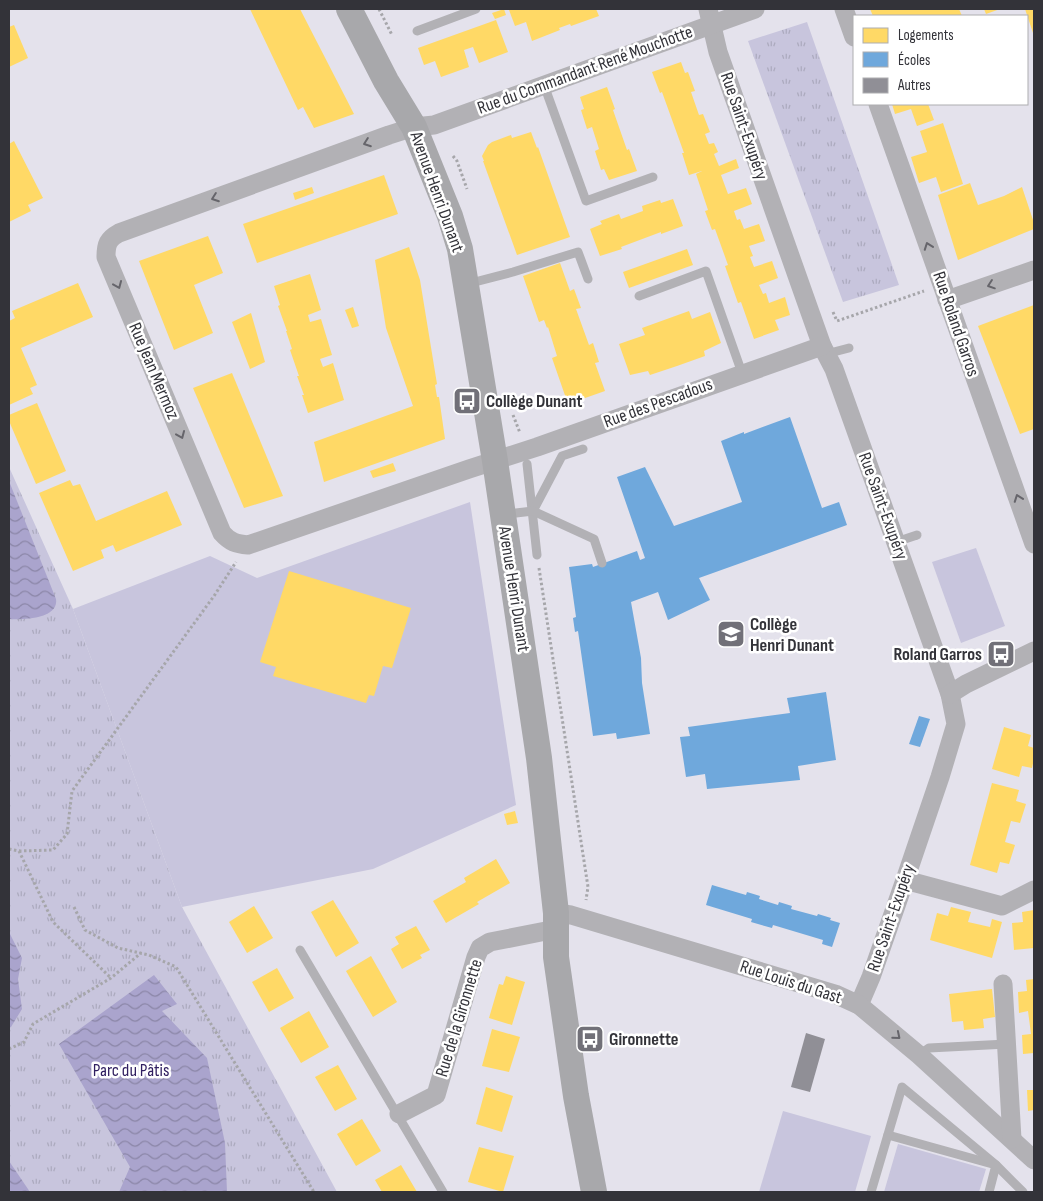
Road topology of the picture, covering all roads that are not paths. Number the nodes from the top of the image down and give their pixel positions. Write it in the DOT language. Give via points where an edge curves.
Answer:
graph roads {
  1 [pos="349,9"];
  2 [pos="476,9"];
  3 [pos="755,9"];
  4 [pos="844,9"];
  5 [pos="710,17"];
  6 [pos="417,31"];
  7 [pos="853,35"];
  8 [pos="544,85"];
  9 [pos="878,105"];
  10 [pos="414,127"];
  11 [pos="653,177"];
  12 [pos="1034,270"];
  13 [pos="588,279"];
  14 [pos="467,284"];
  15 [pos="944,292"];
  16 [pos="639,296"];
  17 [pos="849,348"];
  18 [pos="824,350"];
  19 [pos="742,373"];
  20 [pos="584,449"];
  21 [pos="494,461"];
  22 [pos="527,464"];
  23 [pos="533,511"];
  24 [pos="516,513"];
  25 [pos="917,535"];
  26 [pos="896,542"];
  27 [pos="1034,544"];
  28 [pos="537,555"];
  29 [pos="602,563"];
  30 [pos="1034,651"];
  31 [pos="950,694"];
  32 [pos="905,880"];
  33 [pos="1034,885"];
  34 [pos="556,921"];
  35 [pos="300,950"];
  36 [pos="1003,984"];
  37 [pos="859,1005"];
  38 [pos="1006,1044"];
  39 [pos="919,1055"];
  40 [pos="398,1114"];
  41 [pos="888,1135"];
  42 [pos="1012,1139"];
  43 [pos="1034,1160"];
  44 [pos="996,1165"];
  45 [pos="443,1192"];
  46 [pos="594,1192"];
  47 [pos="871,1192"];
  48 [pos="989,1192"];
  49 [pos="1023,1192"];
  1 -- 10 [label="street, Avenue Henri Dunant"];
  2 -- 6 [label="lane"];
  3 -- 5 [label="street, Rue du Commandant René Mouchotte"];
  4 -- 7 [label="street"];
  5 -- 8 [label="street, Rue du Commandant René Mouchotte"];
  5 -- 18 [label="street, Rue Saint-Exupéry" via="721,60"];
  8 -- 10 [label="street, Rue du Commandant René Mouchotte" via="434,125"];
  8 -- 11 [label="lane" via="586,201"];
  15 -- 9 [label="street, Rue Roland Garros, one-way"];
  10 -- 14 [label="street, Avenue Henri Dunant" via="450,216"];
  10 -- 21 [label="street, Rue Jean Mermoz, one-way" via="119,233 110,238 106,257 222,533 229,540 248,544"];
  12 -- 15 [label="street, one-way"];
  13 -- 14 [label="lane" via="578,252"];
  14 -- 21 [label="street, Avenue Henri Dunant"];
  27 -- 15 [label="street, Rue Roland Garros, one-way"];
  16 -- 19 [label="lane" via="706,271"];
  17 -- 18 [label="lane"];
  18 -- 19 [label="street, Rue des Pescadous"];
  18 -- 26 [label="street, Rue Saint-Exupéry" via="834,369"];
  19 -- 21 [label="street, Rue des Pescadous"];
  20 -- 23 [label="lane" via="561,454"];
  21 -- 34 [label="street, Avenue Henri Dunant" via="539,758"];
  22 -- 23 [label="lane"];
  23 -- 24 [label="lane"];
  23 -- 28 [label="lane"];
  23 -- 29 [label="lane" via="594,539"];
  25 -- 26 [label="lane"];
  26 -- 31 [label="street, Rue Saint-Exupéry"];
  30 -- 31 [label="street"];
  31 -- 32 [label="street, Rue Saint-Exupéry" via="956,724"];
  32 -- 33 [label="street" via="1002,906"];
  32 -- 37 [label="street, Rue Saint-Exupéry"];
  34 -- 37 [label="street, Rue Louis du Gast" via="571,915 835,994"];
  34 -- 40 [label="street, Rue de la Gironnette" via="480,948 448,1036 436,1095"];
  34 -- 46 [label="street, Avenue Henri Dunant" via="556,957"];
  35 -- 40 [label="lane"];
  36 -- 38 [label="street"];
  37 -- 39 [label="street, Rue Louis du Gast, one-way"];
  38 -- 39 [label="lane" via="929,1048"];
  38 -- 42 [label="street"];
  39 -- 42 [label="street, Rue Louis du Gast"];
  40 -- 45 [label="lane"];
  41 -- 44 [label="lane"];
  41 -- 44 [label="lane" via="902,1086"];
  41 -- 47 [label="lane"];
  42 -- 43 [label="street, Rue Louis du Gast"];
  44 -- 48 [label="lane"];
  44 -- 49 [label="lane"];
}
